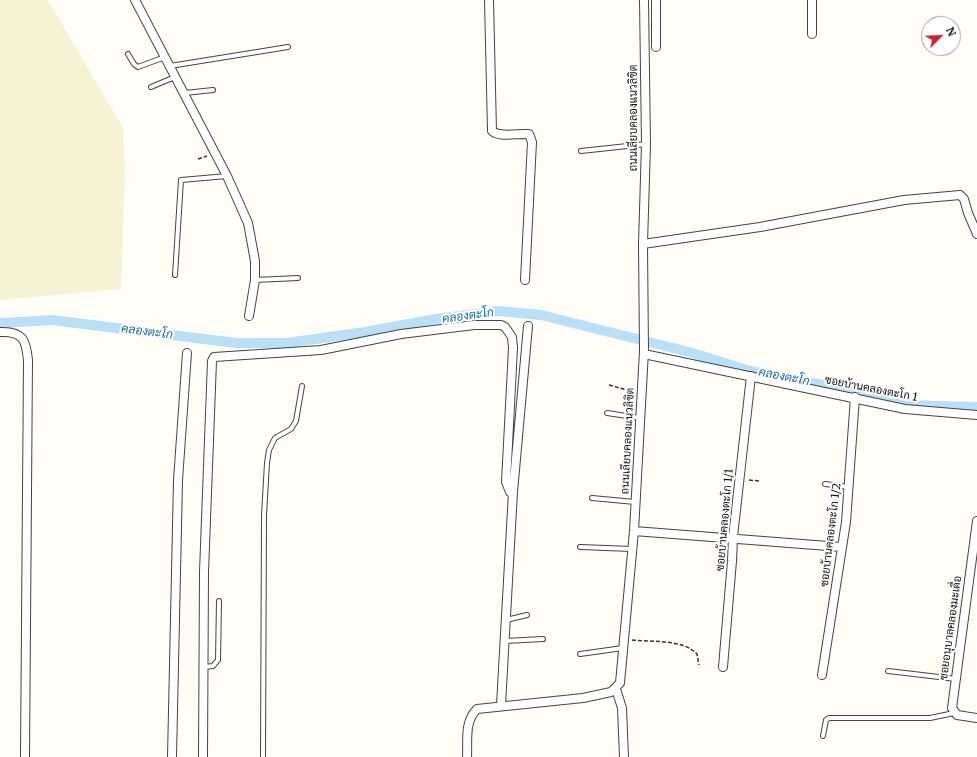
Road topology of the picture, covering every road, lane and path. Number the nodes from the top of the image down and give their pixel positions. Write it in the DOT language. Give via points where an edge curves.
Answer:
graph roads {
  1 [pos="136,0"];
  2 [pos="489,0"];
  3 [pos="644,0"];
  4 [pos="656,0"];
  5 [pos="812,0"];
  6 [pos="812,34"];
  7 [pos="288,47"];
  8 [pos="656,47"];
  9 [pos="128,54"];
  10 [pos="165,57"];
  11 [pos="170,66"];
  12 [pos="175,77"];
  13 [pos="150,86"];
  14 [pos="213,90"];
  15 [pos="184,94"];
  16 [pos="646,144"];
  17 [pos="581,150"];
  18 [pos="226,176"];
  19 [pos="977,234"];
  20 [pos="644,244"];
  21 [pos="175,275"];
  22 [pos="298,278"];
  23 [pos="255,280"];
  24 [pos="526,280"];
  25 [pos="249,316"];
  26 [pos="528,326"];
  27 [pos="0,332"];
  28 [pos="644,352"];
  29 [pos="187,353"];
  30 [pos="751,376"];
  31 [pos="609,385"];
  32 [pos="302,386"];
  33 [pos="642,394"];
  34 [pos="854,397"];
  35 [pos="607,413"];
  36 [pos="977,415"];
  37 [pos="640,418"];
  38 [pos="825,484"];
  39 [pos="848,487"];
  40 [pos="513,492"];
  41 [pos="592,498"];
  42 [pos="635,502"];
  43 [pos="977,522"];
  44 [pos="634,532"];
  45 [pos="733,537"];
  46 [pos="580,547"];
  47 [pos="841,547"];
  48 [pos="632,550"];
  49 [pos="219,601"];
  50 [pos="527,615"];
  51 [pos="506,620"];
  52 [pos="543,639"];
  53 [pos="624,639"];
  54 [pos="505,641"];
  55 [pos="624,648"];
  56 [pos="580,654"];
  57 [pos="699,665"];
  58 [pos="723,666"];
  59 [pos="204,667"];
  60 [pos="888,671"];
  61 [pos="822,675"];
  62 [pos="956,679"];
  63 [pos="616,689"];
  64 [pos="501,705"];
  65 [pos="954,713"];
  66 [pos="977,718"];
  67 [pos="823,736"];
  68 [pos="25,757"];
  69 [pos="172,757"];
  70 [pos="203,757"];
  71 [pos="264,757"];
  72 [pos="467,757"];
  73 [pos="624,757"];
  1 -- 10 [label="street"];
  2 -- 24 [label="street" via="492,131 504,134 529,134 532,142"];
  3 -- 16 [label="street, ถนนเลียบคลองแนวลิขิต"];
  4 -- 8 [label="street"];
  5 -- 6 [label="street"];
  7 -- 11 [label="lane"];
  9 -- 10 [label="lane" via="138,67"];
  10 -- 11 [label="street"];
  11 -- 12 [label="street"];
  12 -- 13 [label="lane"];
  12 -- 15 [label="street"];
  14 -- 15 [label="lane"];
  15 -- 18 [label="street"];
  16 -- 17 [label="lane"];
  16 -- 20 [label="street, ถนนเลียบคลองแนวลิขิต"];
  18 -- 21 [label="lane" via="181,180"];
  18 -- 23 [label="street" via="249,229 255,261"];
  19 -- 20 [label="street" via="964,199 960,195 904,200 760,227"];
  20 -- 28 [label="street, ถนนเลียบคลองแนวลิขิต"];
  22 -- 23 [label="lane"];
  23 -- 25 [label="street"];
  26 -- 40 [label="street"];
  27 -- 68 [label="street" via="17,334 23,338 28,360"];
  28 -- 30 [label="street, ซอยบ้านคลองตะโก 1"];
  28 -- 33 [label="street, ถนนเลียบคลองแนวลิขิต"];
  29 -- 69 [label="street" via="178,480"];
  30 -- 34 [label="street, ซอยบ้านคลองตะโก 1"];
  30 -- 45 [label="street, ซอยบ้านคลองตะโก 1/1"];
  31 -- 33 [label="path"];
  32 -- 71 [label="lane" via="296,421 292,429 275,438 266,463"];
  33 -- 37 [label="street, ถนนเลียบคลองแนวลิขิต"];
  34 -- 36 [label="street, ซอยบ้านคลองตะโก 1" via="905,409"];
  34 -- 39 [label="street, ซอยบ้านคลองตะโก 1/2"];
  35 -- 37 [label="lane"];
  37 -- 42 [label="street, ถนนเลียบคลองแนวลิขิต"];
  38 -- 39 [label="lane"];
  39 -- 47 [label="street, ซอยบ้านคลองตะโก 1/2"];
  40 -- 51 [label="street"];
  40 -- 59 [label="street" via="510,492 506,482 513,348 512,337 501,325 474,325 401,334 321,350 214,357 204,572"];
  41 -- 42 [label="lane"];
  42 -- 44 [label="street, ถนนเลียบคลองแนวลิขิต"];
  43 -- 62 [label="street, ซอยอนุบาลคลองมะเดื่อ"];
  44 -- 45 [label="street"];
  44 -- 48 [label="street, ถนนเลียบคลองแนวลิขิต"];
  45 -- 47 [label="street"];
  45 -- 58 [label="street, ซอยบ้านคลองตะโก 1/1"];
  46 -- 48 [label="lane"];
  47 -- 61 [label="street, ซอยบ้านคลองตะโก 1/2"];
  48 -- 53 [label="street, ถนนเลียบคลองแนวลิขิต"];
  49 -- 59 [label="lane" via="218,660 213,666"];
  50 -- 51 [label="lane"];
  51 -- 54 [label="street"];
  52 -- 54 [label="lane"];
  53 -- 55 [label="street, ถนนเลียบคลองแนวลิขิต"];
  53 -- 57 [label="path" via="678,644 697,654"];
  54 -- 64 [label="street"];
  55 -- 56 [label="lane"];
  55 -- 63 [label="street, ถนนเลียบคลองแนวลิขิต" via="620,684"];
  59 -- 70 [label="street"];
  60 -- 62 [label="lane"];
  62 -- 65 [label="street, ซอยอนุบาลคลองมะเดื่อ" via="952,708"];
  63 -- 64 [label="street" via="583,698"];
  63 -- 73 [label="street" via="622,708"];
  64 -- 72 [label="street" via="477,709 472,714 468,723"];
  65 -- 66 [label="street" via="962,717"];
  65 -- 67 [label="lane" via="930,718 829,718 826,720"];
}
